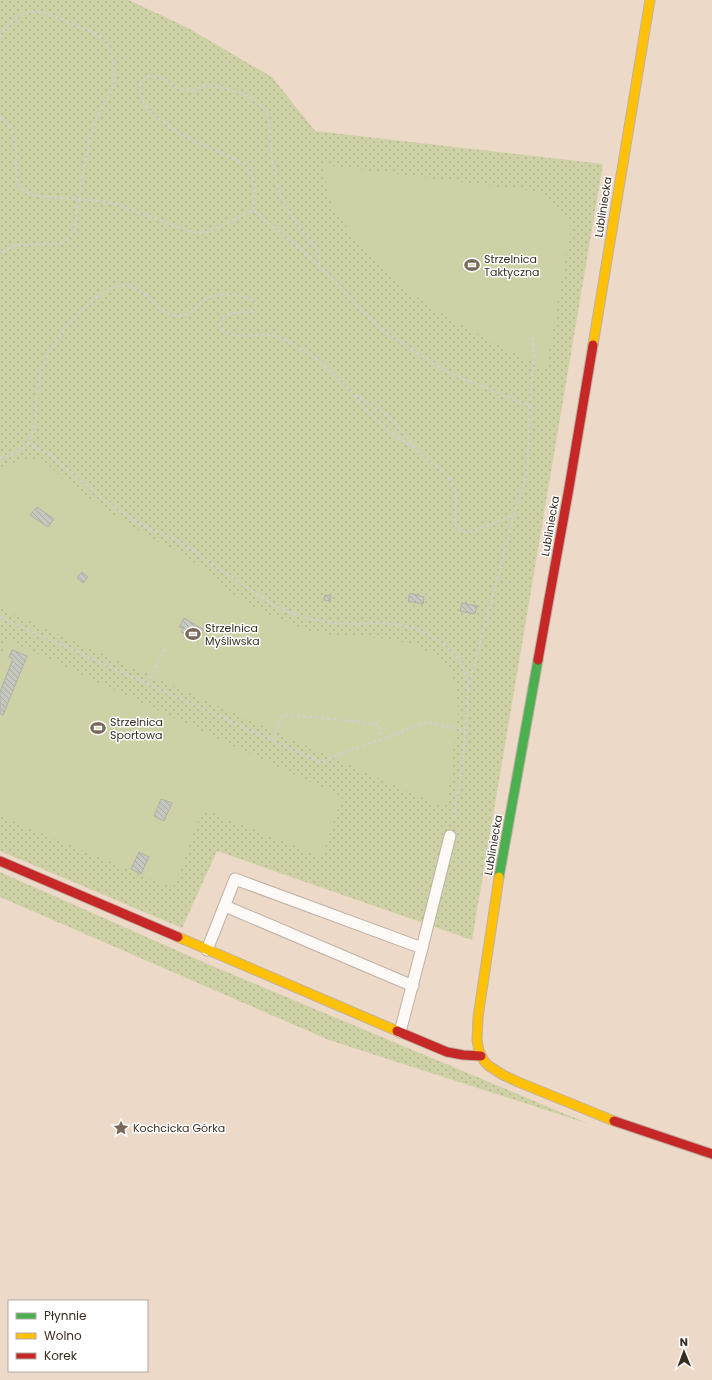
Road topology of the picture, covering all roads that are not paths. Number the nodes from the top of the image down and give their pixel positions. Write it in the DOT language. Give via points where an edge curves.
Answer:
graph roads {
  1 [pos="650,0"];
  2 [pos="450,836"];
  3 [pos="0,860"];
  4 [pos="225,906"];
  5 [pos="422,948"];
  6 [pos="206,950"];
  7 [pos="413,986"];
  8 [pos="400,1032"];
  9 [pos="481,1056"];
  10 [pos="712,1154"];
  1 -- 9 [label="street, Lubliniecka" via="569,488 490,934 478,1017"];
  2 -- 5 [label="lane"];
  3 -- 6 [label="street"];
  4 -- 5 [label="lane" via="235,879"];
  4 -- 6 [label="lane"];
  4 -- 7 [label="lane"];
  5 -- 7 [label="lane"];
  6 -- 8 [label="street"];
  7 -- 8 [label="lane"];
  8 -- 9 [label="street" via="447,1052"];
  9 -- 10 [label="street" via="492,1068 505,1075 582,1109"];
}
